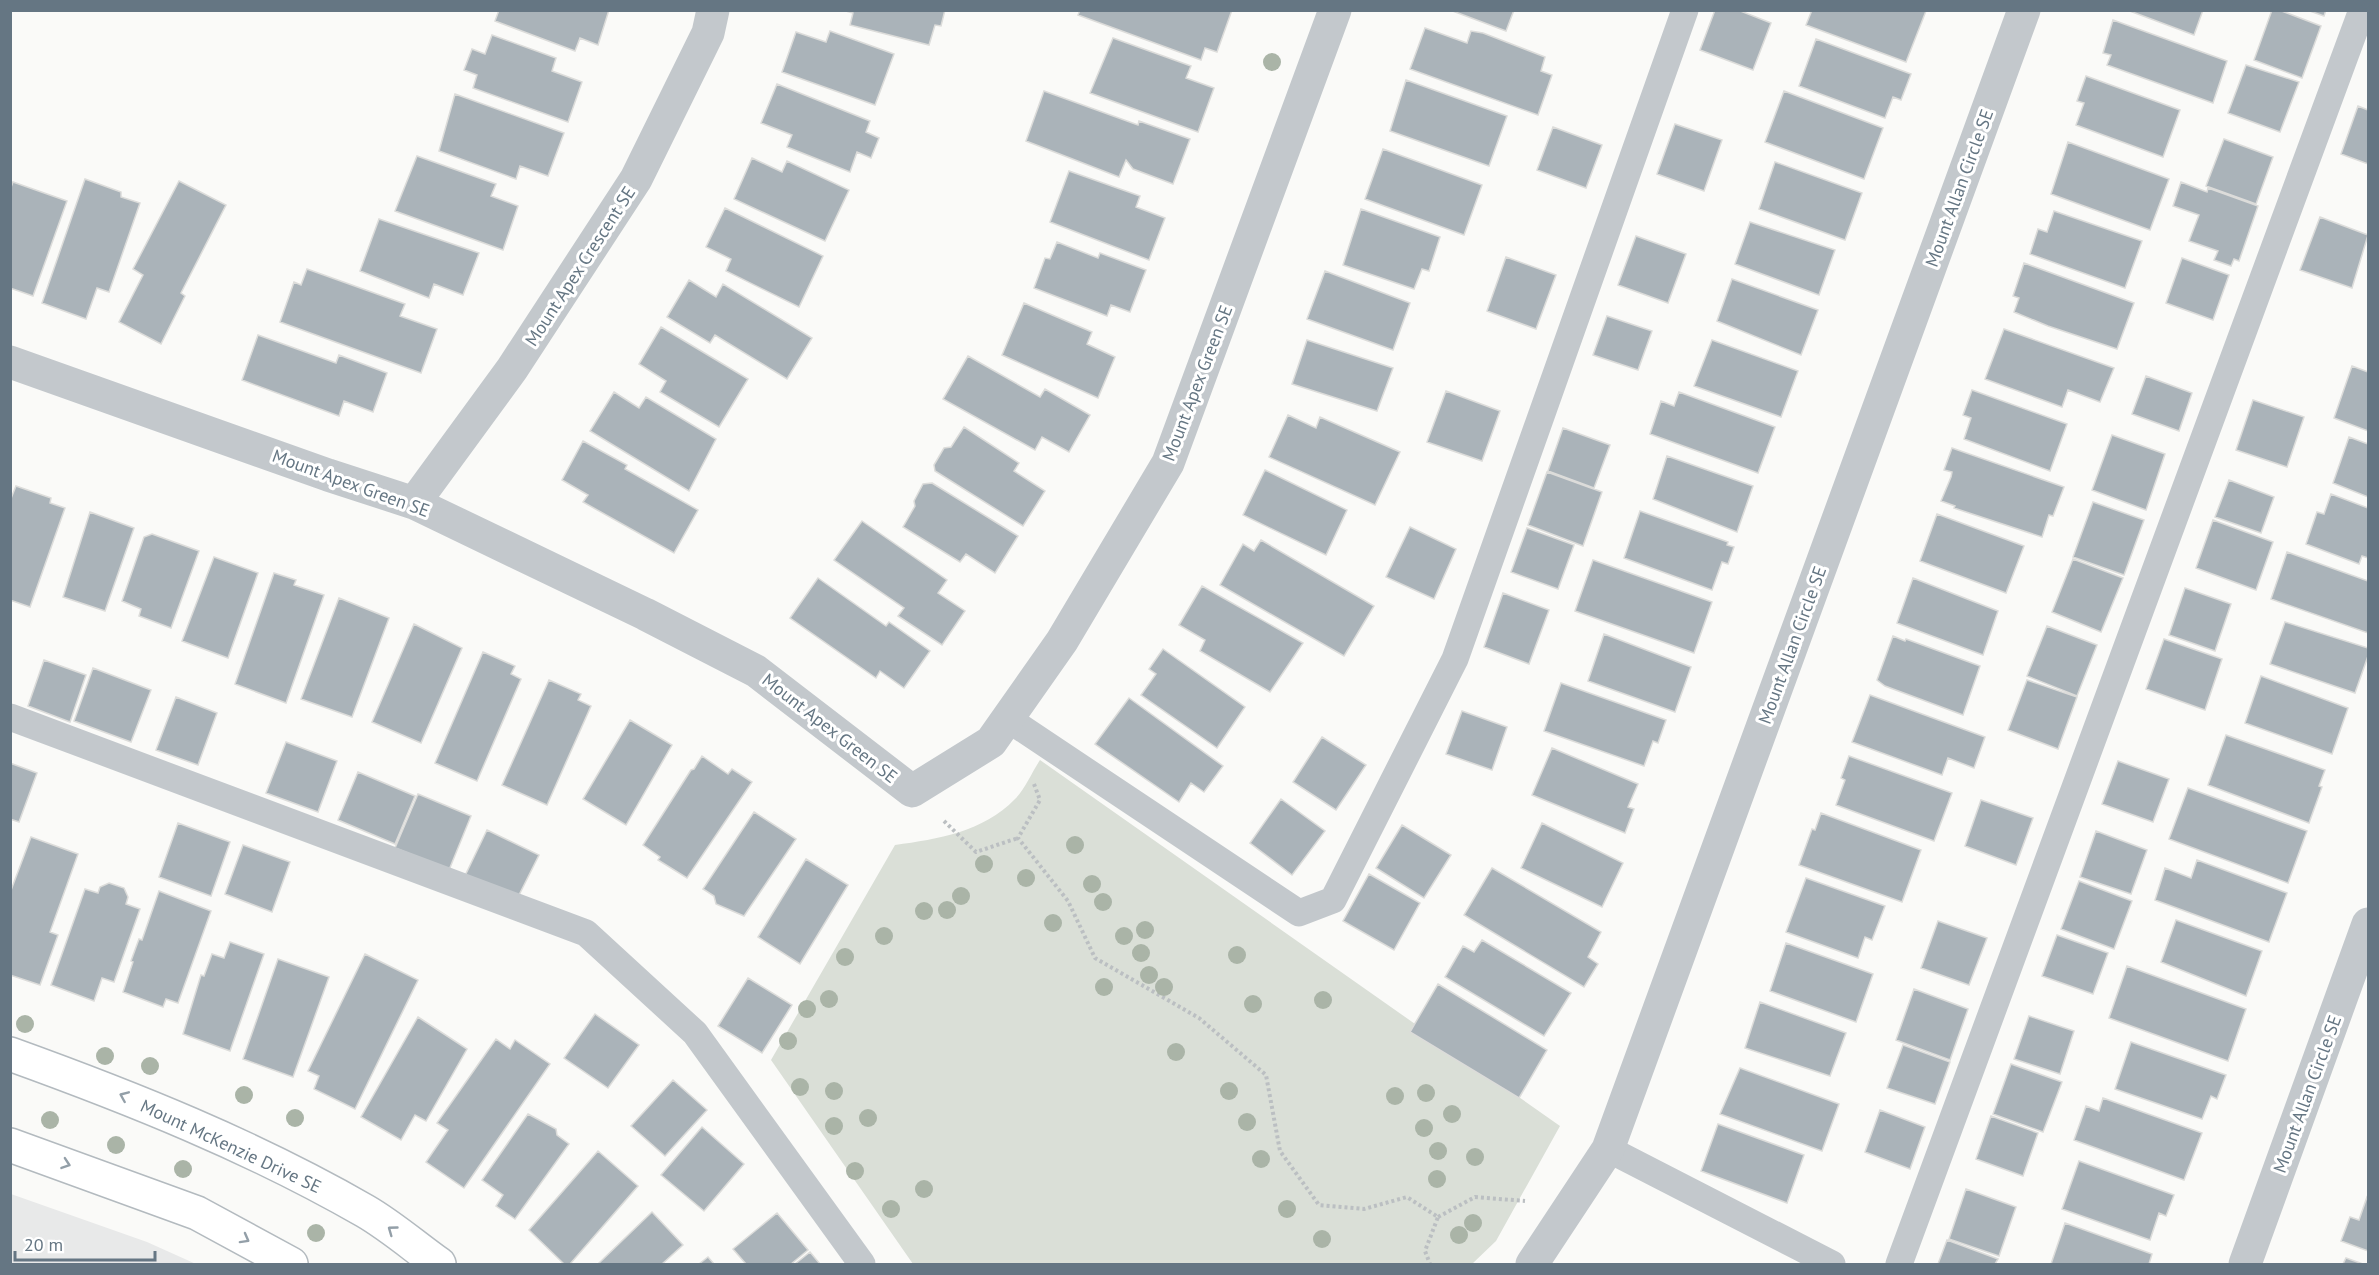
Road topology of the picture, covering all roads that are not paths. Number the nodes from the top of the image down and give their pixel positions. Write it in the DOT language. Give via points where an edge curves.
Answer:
graph roads {
  1 [pos="713,10"];
  2 [pos="1335,10"];
  3 [pos="1685,10"];
  4 [pos="2024,10"];
  5 [pos="2362,10"];
  6 [pos="10,362"];
  7 [pos="414,503"];
  8 [pos="10,717"];
  9 [pos="1000,730"];
  10 [pos="2368,924"];
  11 [pos="10,1054"];
  12 [pos="10,1145"];
  13 [pos="1608,1149"];
  14 [pos="291,1264"];
  15 [pos="439,1264"];
  16 [pos="862,1264"];
  17 [pos="1532,1264"];
  18 [pos="1832,1264"];
  19 [pos="1899,1264"];
  20 [pos="2245,1264"];
  1 -- 7 [label="street, Mount Apex Crescent SE" via="708,33 636,179 512,369"];
  2 -- 9 [label="street, Mount Apex Green SE" via="1168,463 1062,641"];
  3 -- 9 [label="lane" via="1455,658 1333,900 1299,913"];
  4 -- 13 [label="street, Mount Allan Circle SE"];
  5 -- 19 [label="lane"];
  6 -- 7 [label="street, Mount Apex Green SE"];
  7 -- 9 [label="street, Mount Apex Green SE" via="756,671 912,791"];
  8 -- 16 [label="lane" via="586,933 695,1033"];
  10 -- 20 [label="street, Mount Allan Circle SE"];
  15 -- 11 [label="street, Mount McKenzie Drive SE, one-way" via="367,1212 233,1143 117,1093"];
  12 -- 14 [label="street, one-way" via="197,1213"];
  13 -- 17 [label="street, Mount Allan Circle SE"];
  13 -- 18 [label="lane"];
}
